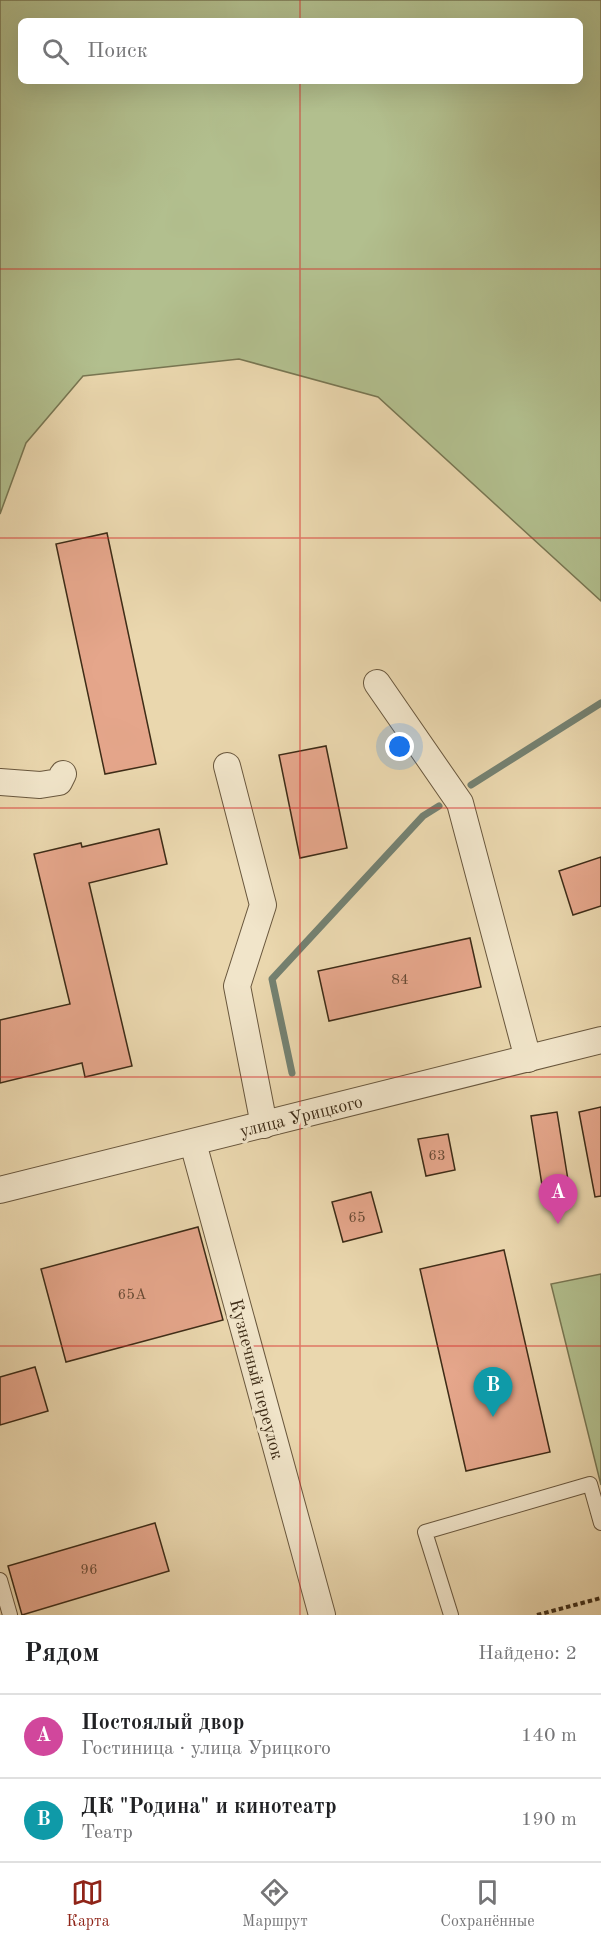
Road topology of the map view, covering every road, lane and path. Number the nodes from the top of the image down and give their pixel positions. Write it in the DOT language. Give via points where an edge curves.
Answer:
graph roads {
  1 [pos="377,683"];
  2 [pos="227,766"];
  3 [pos="63,774"];
  4 [pos="0,782"];
  5 [pos="601,1040"];
  6 [pos="528,1059"];
  7 [pos="264,1125"];
  8 [pos="193,1143"];
  9 [pos="0,1190"];
  10 [pos="601,1523"];
  11 [pos="0,1580"];
  12 [pos="601,1598"];
  13 [pos="10,1615"];
  14 [pos="322,1615"];
  15 [pos="451,1615"];
  16 [pos="537,1615"];
  1 -- 6 [label="street" via="460,803"];
  2 -- 7 [label="street" via="263,905 237,986"];
  3 -- 4 [label="street" via="59,782 40,785"];
  5 -- 6 [label="street, улица Урицкого"];
  6 -- 7 [label="street, улица Урицкого"];
  7 -- 8 [label="street, улица Урицкого"];
  8 -- 9 [label="street, улица Урицкого"];
  8 -- 14 [label="street, Кузнечный переулок"];
  10 -- 15 [label="lane" via="590,1484 425,1532"];
  11 -- 13 [label="lane"];
  12 -- 16 [label="path"];
}
